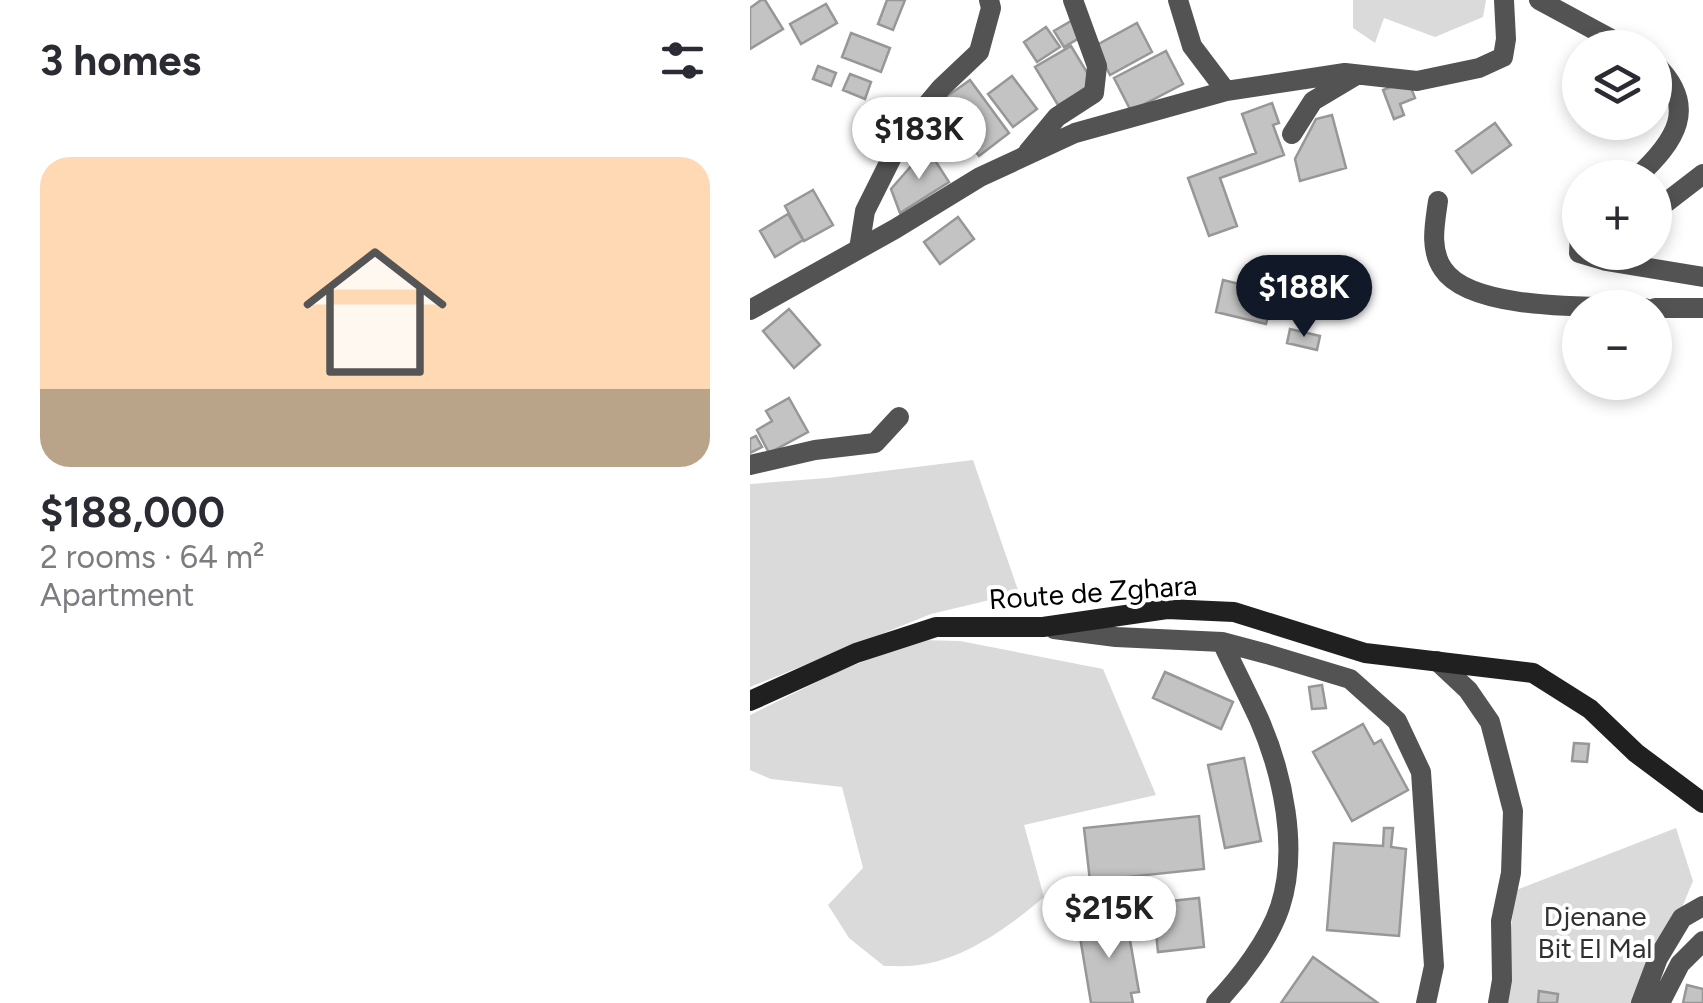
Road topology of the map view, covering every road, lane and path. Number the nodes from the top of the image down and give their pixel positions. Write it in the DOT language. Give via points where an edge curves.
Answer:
graph roads {
  1 [pos="989,0"];
  2 [pos="1072,0"];
  3 [pos="1178,0"];
  4 [pos="1504,0"];
  5 [pos="1540,0"];
  6 [pos="1595,30"];
  7 [pos="1356,75"];
  8 [pos="1672,81"];
  9 [pos="1226,91"];
  10 [pos="1292,134"];
  11 [pos="1672,136"];
  12 [pos="1669,140"];
  13 [pos="1023,157"];
  14 [pos="1652,160"];
  15 [pos="1703,174"];
  16 [pos="1672,198"];
  17 [pos="1438,200"];
  18 [pos="859,249"];
  19 [pos="1672,270"];
  20 [pos="1703,277"];
  21 [pos="1562,304"];
  22 [pos="1672,308"];
  23 [pos="1703,308"];
  24 [pos="750,310"];
  25 [pos="899,417"];
  26 [pos="750,465"];
  27 [pos="1042,627"];
  28 [pos="1222,642"];
  29 [pos="1436,661"];
  30 [pos="750,701"];
  31 [pos="1703,803"];
  32 [pos="1703,906"];
  33 [pos="1703,941"];
  34 [pos="1216,1003"];
  35 [pos="1426,1003"];
  36 [pos="1498,1003"];
  37 [pos="1641,1003"];
  38 [pos="1660,1003"];
  1 -- 18 [label="street" via="979,52 905,131 864,211"];
  2 -- 13 [label="street" via="1098,66 1094,93 1056,117"];
  3 -- 9 [label="street" via="1192,46"];
  4 -- 7 [label="street" via="1502,57 1418,82"];
  5 -- 6 [label="street"];
  7 -- 9 [label="street"];
  7 -- 10 [label="street" via="1313,101"];
  8 -- 11 [label="street" via="1682,108"];
  9 -- 13 [label="street" via="1075,133"];
  12 -- 14 [label="street"];
  13 -- 18 [label="street"];
  15 -- 16 [label="street"];
  17 -- 21 [label="street" via="1433,240 1443,270 1470,291 1505,301"];
  18 -- 24 [label="street"];
  19 -- 20 [label="street"];
  22 -- 23 [label="street"];
  25 -- 26 [label="street" via="875,444"];
  27 -- 28 [label="street"];
  27 -- 29 [label="street, Route de Zghara" via="1168,610 1234,612 1365,653"];
  27 -- 30 [label="street, Route de Zghara" via="936,626"];
  28 -- 34 [label="street" via="1260,721 1283,794 1288,864 1279,909 1241,976"];
  28 -- 35 [label="street" via="1350,679 1397,722 1421,772 1434,966"];
  29 -- 31 [label="street, Route de Zghara" via="1532,673 1590,709"];
  29 -- 36 [label="street" via="1490,722 1513,811"];
  32 -- 37 [label="street" via="1682,918"];
  33 -- 38 [label="street" via="1680,964"];
}
